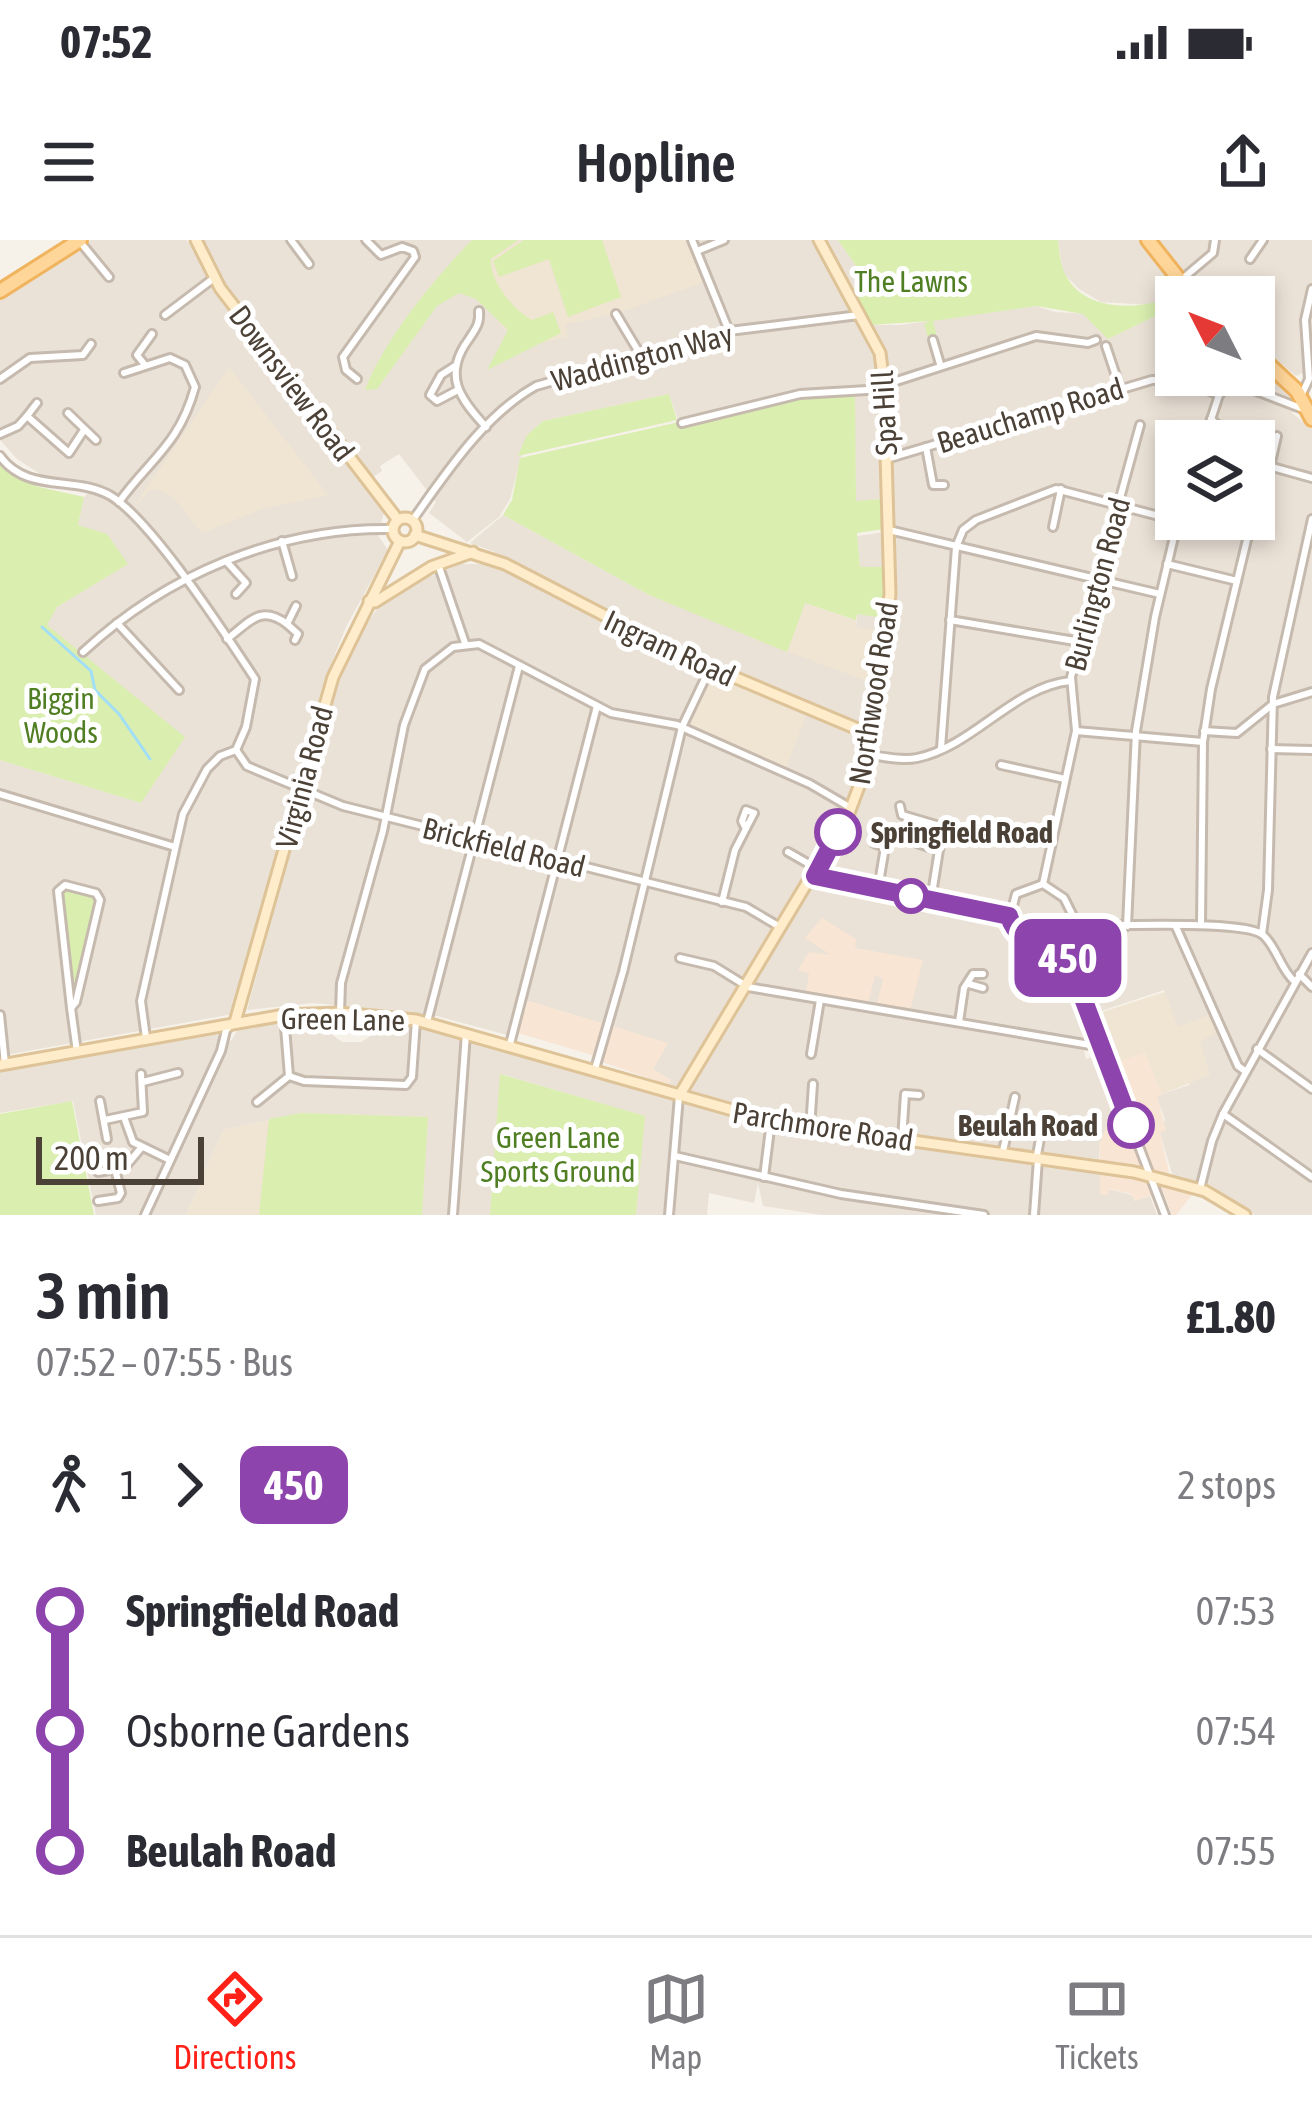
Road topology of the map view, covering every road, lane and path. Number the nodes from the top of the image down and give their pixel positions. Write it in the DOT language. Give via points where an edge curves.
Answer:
graph roads {
  1 [pos="80,240"];
  2 [pos="196,240"];
  3 [pos="291,240"];
  4 [pos="366,240"];
  5 [pos="692,240"];
  6 [pos="724,240"];
  7 [pos="819,240"];
  8 [pos="1148,240"];
  9 [pos="1215,240"];
  10 [pos="1263,240"];
  11 [pos="697,251"];
  12 [pos="1250,259"];
  13 [pos="309,264"];
  14 [pos="1175,276"];
  15 [pos="1185,276"];
  16 [pos="109,277"];
  17 [pos="215,278"];
  18 [pos="1312,289"];
  19 [pos="0,291"];
  20 [pos="479,311"];
  21 [pos="616,314"];
  22 [pos="165,315"];
  23 [pos="859,315"];
  24 [pos="730,331"];
  25 [pos="152,334"];
  26 [pos="933,340"];
  27 [pos="1096,340"];
  28 [pos="92,344"];
  29 [pos="1106,346"];
  30 [pos="640,354"];
  31 [pos="940,364"];
  32 [pos="145,365"];
  33 [pos="455,366"];
  34 [pos="1311,370"];
  35 [pos="124,373"];
  36 [pos="1275,374"];
  37 [pos="0,379"];
  38 [pos="357,379"];
  39 [pos="1155,380"];
  40 [pos="884,387"];
  41 [pos="1120,388"];
  42 [pos="456,391"];
  43 [pos="1219,396"];
  44 [pos="1265,396"];
  45 [pos="37,403"];
  46 [pos="1306,408"];
  47 [pos="68,413"];
  48 [pos="27,416"];
  49 [pos="1211,419"];
  50 [pos="682,423"];
  51 [pos="1140,425"];
  52 [pos="486,428"];
  53 [pos="84,430"];
  54 [pos="0,434"];
  55 [pos="1277,436"];
  56 [pos="96,440"];
  57 [pos="1275,442"];
  58 [pos="926,447"];
  59 [pos="0,456"];
  60 [pos="886,458"];
  61 [pos="1275,468"];
  62 [pos="1312,478"];
  63 [pos="944,485"];
  64 [pos="1061,489"];
  65 [pos="119,502"];
  66 [pos="1118,505"];
  67 [pos="1155,514"];
  68 [pos="1312,519"];
  69 [pos="412,520"];
  70 [pos="395,524"];
  71 [pos="1053,527"];
  72 [pos="890,530"];
  73 [pos="415,536"];
  74 [pos="1174,540"];
  75 [pos="1247,540"];
  76 [pos="282,541"];
  77 [pos="400,541"];
  78 [pos="956,545"];
  79 [pos="473,552"];
  80 [pos="226,562"];
  81 [pos="438,564"];
  82 [pos="1167,564"];
  83 [pos="292,576"];
  84 [pos="1098,580"];
  85 [pos="185,581"];
  86 [pos="1237,581"];
  87 [pos="236,594"];
  88 [pos="1160,594"];
  89 [pos="369,601"];
  90 [pos="296,606"];
  91 [pos="950,620"];
  92 [pos="117,623"];
  93 [pos="287,624"];
  94 [pos="227,639"];
  95 [pos="295,640"];
  96 [pos="1081,642"];
  97 [pos="465,644"];
  98 [pos="82,652"];
  99 [pos="519,666"];
  100 [pos="710,668"];
  101 [pos="1070,681"];
  102 [pos="179,689"];
  103 [pos="1312,692"];
  104 [pos="1273,704"];
  105 [pos="597,706"];
  106 [pos="682,727"];
  107 [pos="1076,731"];
  108 [pos="1204,731"];
  109 [pos="872,735"];
  110 [pos="1136,736"];
  111 [pos="1203,742"];
  112 [pos="941,748"];
  113 [pos="1271,749"];
  114 [pos="1312,750"];
  115 [pos="236,751"];
  116 [pos="870,755"];
  117 [pos="1001,765"];
  118 [pos="1065,779"];
  119 [pos="301,789"];
  120 [pos="0,794"];
  121 [pos="900,806"];
  122 [pos="851,808"];
  123 [pos="386,817"];
  124 [pos="919,821"];
  125 [pos="745,826"];
  126 [pos="473,839"];
  127 [pos="874,844"];
  128 [pos="175,847"];
  129 [pos="938,850"];
  130 [pos="788,852"];
  131 [pos="559,861"];
  132 [pos="815,872"];
  133 [pos="645,883"];
  134 [pos="1042,884"];
  135 [pos="878,889"];
  136 [pos="931,900"];
  137 [pos="722,902"];
  138 [pos="1009,916"];
  139 [pos="1201,924"];
  140 [pos="1076,925"];
  141 [pos="1127,926"];
  142 [pos="1176,927"];
  143 [pos="782,928"];
  144 [pos="1262,934"];
  145 [pos="1064,948"];
  146 [pos="1312,953"];
  147 [pos="680,958"];
  148 [pos="982,974"];
  149 [pos="1297,978"];
  150 [pos="969,984"];
  151 [pos="746,986"];
  152 [pos="1312,987"];
  153 [pos="983,988"];
  154 [pos="820,1000"];
  155 [pos="71,1008"];
  156 [pos="340,1013"];
  157 [pos="0,1015"];
  158 [pos="284,1015"];
  159 [pos="422,1021"];
  160 [pos="235,1022"];
  161 [pos="958,1023"];
  162 [pos="466,1032"];
  163 [pos="146,1038"];
  164 [pos="510,1044"];
  165 [pos="1102,1047"];
  166 [pos="1257,1049"];
  167 [pos="77,1052"];
  168 [pos="811,1054"];
  169 [pos="3,1065"];
  170 [pos="595,1069"];
  171 [pos="1245,1071"];
  172 [pos="178,1073"];
  173 [pos="289,1076"];
  174 [pos="813,1084"];
  175 [pos="1312,1089"];
  176 [pos="919,1095"];
  177 [pos="680,1096"];
  178 [pos="1015,1097"];
  179 [pos="100,1101"];
  180 [pos="257,1102"];
  181 [pos="143,1112"];
  182 [pos="1223,1114"];
  183 [pos="124,1117"];
  184 [pos="1051,1118"];
  185 [pos="105,1120"];
  186 [pos="771,1121"];
  187 [pos="148,1123"];
  188 [pos="810,1129"];
  189 [pos="107,1139"];
  190 [pos="902,1140"];
  191 [pos="141,1148"];
  192 [pos="1003,1151"];
  193 [pos="1038,1155"];
  194 [pos="674,1156"];
  195 [pos="170,1160"];
  196 [pos="115,1169"];
  197 [pos="98,1172"];
  198 [pos="764,1177"];
  199 [pos="1312,1177"];
  200 [pos="1151,1178"];
  201 [pos="1200,1190"];
  202 [pos="110,1199"];
  203 [pos="98,1201"];
  204 [pos="112,1209"];
  205 [pos="145,1215"];
  206 [pos="453,1215"];
  207 [pos="669,1215"];
  208 [pos="984,1215"];
  209 [pos="1034,1215"];
  210 [pos="1165,1215"];
  211 [pos="1245,1215"];
  1 -- 16 [label="street"];
  1 -- 19 [label="main road"];
  2 -- 17 [label="street, Downsview Road"];
  3 -- 13 [label="street"];
  4 -- 38 [label="street" via="381,255 402,247 415,257 344,357"];
  5 -- 11 [label="street"];
  6 -- 11 [label="street"];
  7 -- 23 [label="street, Spa Hill"];
  8 -- 14 [label="main road"];
  9 -- 15 [label="street" via="1213,253"];
  10 -- 12 [label="street"];
  11 -- 24 [label="street"];
  17 -- 22 [label="street"];
  17 -- 70 [label="street, Downsview Road"];
  18 -- 34 [label="street" via="1305,320"];
  20 -- 33 [label="street"];
  21 -- 30 [label="street"];
  23 -- 24 [label="street, Waddington Way"];
  23 -- 40 [label="street, Spa Hill" via="882,357"];
  24 -- 30 [label="street, Waddington Way"];
  25 -- 32 [label="street" via="137,355"];
  26 -- 31 [label="street"];
  27 -- 31 [label="street" via="1036,336"];
  28 -- 37 [label="street" via="83,355 30,358"];
  29 -- 41 [label="street"];
  30 -- 52 [label="street, Waddington Way" via="536,386"];
  31 -- 40 [label="street"];
  32 -- 35 [label="street"];
  32 -- 65 [label="street" via="177,361 194,387 184,422"];
  33 -- 42 [label="street"];
  33 -- 42 [label="street" via="430,393 436,401"];
  34 -- 46 [label="street"];
  36 -- 46 [label="main road"];
  39 -- 41 [label="street, Beauchamp Road"];
  40 -- 50 [label="street" via="800,394"];
  40 -- 60 [label="street, Spa Hill"];
  41 -- 58 [label="street, Beauchamp Road"];
  42 -- 52 [label="street"];
  43 -- 49 [label="street"];
  44 -- 46 [label="street, Beauchamp Road"];
  45 -- 48 [label="street"];
  47 -- 53 [label="street"];
  48 -- 53 [label="street" via="69,453"];
  48 -- 54 [label="street"];
  51 -- 66 [label="street, Burlington Road"];
  52 -- 69 [label="street, Waddington Way"];
  53 -- 56 [label="street"];
  55 -- 57 [label="street"];
  58 -- 60 [label="street, Beauchamp Road"];
  58 -- 63 [label="street" via="933,484"];
  59 -- 65 [label="street" via="22,476"];
  60 -- 72 [label="street, Spa Hill"];
  61 -- 62 [label="street"];
  64 -- 66 [label="street"];
  64 -- 71 [label="street"];
  64 -- 78 [label="street" via="982,517"];
  65 -- 85 [label="street"];
  66 -- 67 [label="street"];
  66 -- 84 [label="street, Burlington Road"];
  68 -- 104 [label="street"];
  69 -- 70 [label="street"];
  69 -- 73 [label="street"];
  70 -- 76 [label="street"];
  70 -- 77 [label="street, Downsview Road"];
  72 -- 78 [label="street"];
  72 -- 109 [label="street, Northwood Road"];
  73 -- 77 [label="street"];
  73 -- 79 [label="street, Ingram Road"];
  74 -- 82 [label="street"];
  75 -- 86 [label="street"];
  76 -- 80 [label="street"];
  76 -- 83 [label="street"];
  77 -- 89 [label="street, Virginia Road"];
  78 -- 84 [label="street"];
  78 -- 91 [label="street"];
  79 -- 81 [label="street"];
  79 -- 100 [label="street, Ingram Road"];
  80 -- 85 [label="street"];
  80 -- 87 [label="street" via="247,586"];
  81 -- 89 [label="street"];
  81 -- 97 [label="street"];
  82 -- 86 [label="street"];
  82 -- 88 [label="street"];
  84 -- 88 [label="street"];
  84 -- 96 [label="street, Burlington Road"];
  85 -- 92 [label="street"];
  85 -- 94 [label="street"];
  86 -- 108 [label="street"];
  88 -- 110 [label="street"];
  89 -- 119 [label="street, Virginia Road" via="333,677"];
  90 -- 93 [label="street"];
  91 -- 96 [label="street"];
  91 -- 112 [label="street"];
  92 -- 98 [label="street"];
  92 -- 102 [label="street"];
  93 -- 94 [label="street" via="265,614"];
  93 -- 95 [label="street"];
  94 -- 115 [label="street" via="255,680"];
  96 -- 101 [label="street, Burlington Road"];
  97 -- 99 [label="street"];
  97 -- 123 [label="street" via="440,654 421,676"];
  99 -- 105 [label="street"];
  99 -- 126 [label="street"];
  100 -- 106 [label="street"];
  100 -- 109 [label="street, Ingram Road"];
  101 -- 107 [label="street, Burlington Road"];
  101 -- 112 [label="street" via="1041,687"];
  103 -- 104 [label="street"];
  104 -- 108 [label="street" via="1235,734"];
  104 -- 113 [label="street"];
  105 -- 106 [label="street"];
  105 -- 131 [label="street"];
  106 -- 122 [label="street"];
  106 -- 133 [label="street"];
  107 -- 110 [label="street"];
  107 -- 118 [label="street, Burlington Road"];
  108 -- 111 [label="street"];
  109 -- 116 [label="street, Northwood Road"];
  110 -- 111 [label="street"];
  110 -- 141 [label="street"];
  111 -- 139 [label="street"];
  112 -- 116 [label="street" via="915,758"];
  113 -- 114 [label="street"];
  113 -- 144 [label="street"];
  115 -- 119 [label="street, Brickfield Road" via="247,766"];
  115 -- 128 [label="street" via="198,781"];
  116 -- 122 [label="street, Northwood Road"];
  117 -- 118 [label="street"];
  118 -- 134 [label="street, Burlington Road"];
  119 -- 123 [label="street, Brickfield Road"];
  119 -- 160 [label="street, Virginia Road"];
  120 -- 128 [label="street"];
  121 -- 124 [label="street"];
  122 -- 132 [label="street, Northwood Road"];
  123 -- 126 [label="street, Brickfield Road"];
  123 -- 156 [label="street" via="341,982"];
  124 -- 129 [label="street" via="917,843"];
  124 -- 129 [label="street" via="941,828"];
  125 -- 137 [label="street"];
  126 -- 131 [label="street, Brickfield Road"];
  126 -- 159 [label="street"];
  127 -- 135 [label="street" via="884,847"];
  128 -- 163 [label="street" via="142,1001"];
  129 -- 136 [label="street"];
  130 -- 132 [label="street"];
  131 -- 133 [label="street, Brickfield Road"];
  131 -- 164 [label="street"];
  132 -- 135 [label="street"];
  132 -- 143 [label="street, Northwood Road"];
  133 -- 137 [label="street, Brickfield Road"];
  133 -- 170 [label="street"];
  134 -- 138 [label="street" via="1018,892"];
  134 -- 140 [label="street" via="1064,898"];
  135 -- 136 [label="street"];
  136 -- 138 [label="street"];
  137 -- 143 [label="street, Brickfield Road"];
  138 -- 145 [label="street" via="1022,937"];
  139 -- 142 [label="street"];
  139 -- 144 [label="street"];
  140 -- 141 [label="street"];
  140 -- 145 [label="street"];
  141 -- 142 [label="street"];
  142 -- 171 [label="street"];
  143 -- 151 [label="street, Northwood Road"];
  144 -- 149 [label="street"];
  145 -- 165 [label="street"];
  146 -- 149 [label="street"];
  147 -- 151 [label="street"];
  148 -- 150 [label="street"];
  149 -- 152 [label="street"];
  149 -- 166 [label="street"];
  150 -- 153 [label="street"];
  150 -- 161 [label="street"];
  151 -- 154 [label="street"];
  151 -- 177 [label="street, Northwood Road"];
  154 -- 161 [label="street"];
  154 -- 168 [label="street"];
  155 -- 155 [label="street" via="100,899 65,885 58,891"];
  155 -- 167 [label="street"];
  156 -- 158 [label="street, Green Lane"];
  156 -- 159 [label="street, Green Lane"];
  157 -- 169 [label="street"];
  158 -- 160 [label="street, Green Lane"];
  158 -- 173 [label="street"];
  159 -- 162 [label="street, Green Lane"];
  159 -- 173 [label="street" via="406,1085"];
  160 -- 163 [label="street, Green Lane"];
  160 -- 195 [label="street"];
  161 -- 165 [label="street"];
  162 -- 164 [label="street, Green Lane"];
  162 -- 206 [label="street"];
  163 -- 167 [label="street, Green Lane"];
  164 -- 170 [label="street, Green Lane"];
  165 -- 200 [label="street"];
  166 -- 171 [label="street"];
  166 -- 175 [label="street"];
  167 -- 169 [label="street, Green Lane"];
  170 -- 177 [label="street, Green Lane"];
  171 -- 182 [label="street"];
  172 -- 181 [label="street" via="142,1078"];
  173 -- 180 [label="street"];
  174 -- 188 [label="street"];
  176 -- 190 [label="street" via="905,1094"];
  177 -- 186 [label="street, Parchmore Road"];
  177 -- 194 [label="street"];
  178 -- 192 [label="street"];
  179 -- 185 [label="street"];
  181 -- 183 [label="street"];
  181 -- 187 [label="street"];
  182 -- 199 [label="street"];
  182 -- 201 [label="street"];
  183 -- 185 [label="street"];
  183 -- 191 [label="street"];
  184 -- 193 [label="street" via="1044,1117"];
  185 -- 189 [label="street"];
  186 -- 188 [label="street, Parchmore Road"];
  186 -- 198 [label="street"];
  188 -- 190 [label="street, Parchmore Road"];
  190 -- 192 [label="street, Parchmore Road"];
  191 -- 195 [label="street"];
  191 -- 196 [label="street"];
  192 -- 193 [label="street, Parchmore Road"];
  193 -- 200 [label="street, Parchmore Road"];
  193 -- 209 [label="street"];
  194 -- 198 [label="street"];
  194 -- 207 [label="street"];
  195 -- 205 [label="street"];
  196 -- 197 [label="street"];
  196 -- 202 [label="street" via="121,1193"];
  198 -- 208 [label="street"];
  200 -- 201 [label="street, Parchmore Road"];
  200 -- 210 [label="street"];
  201 -- 211 [label="street, Parchmore Road"];
  202 -- 203 [label="street"];
  202 -- 204 [label="street"];
}
